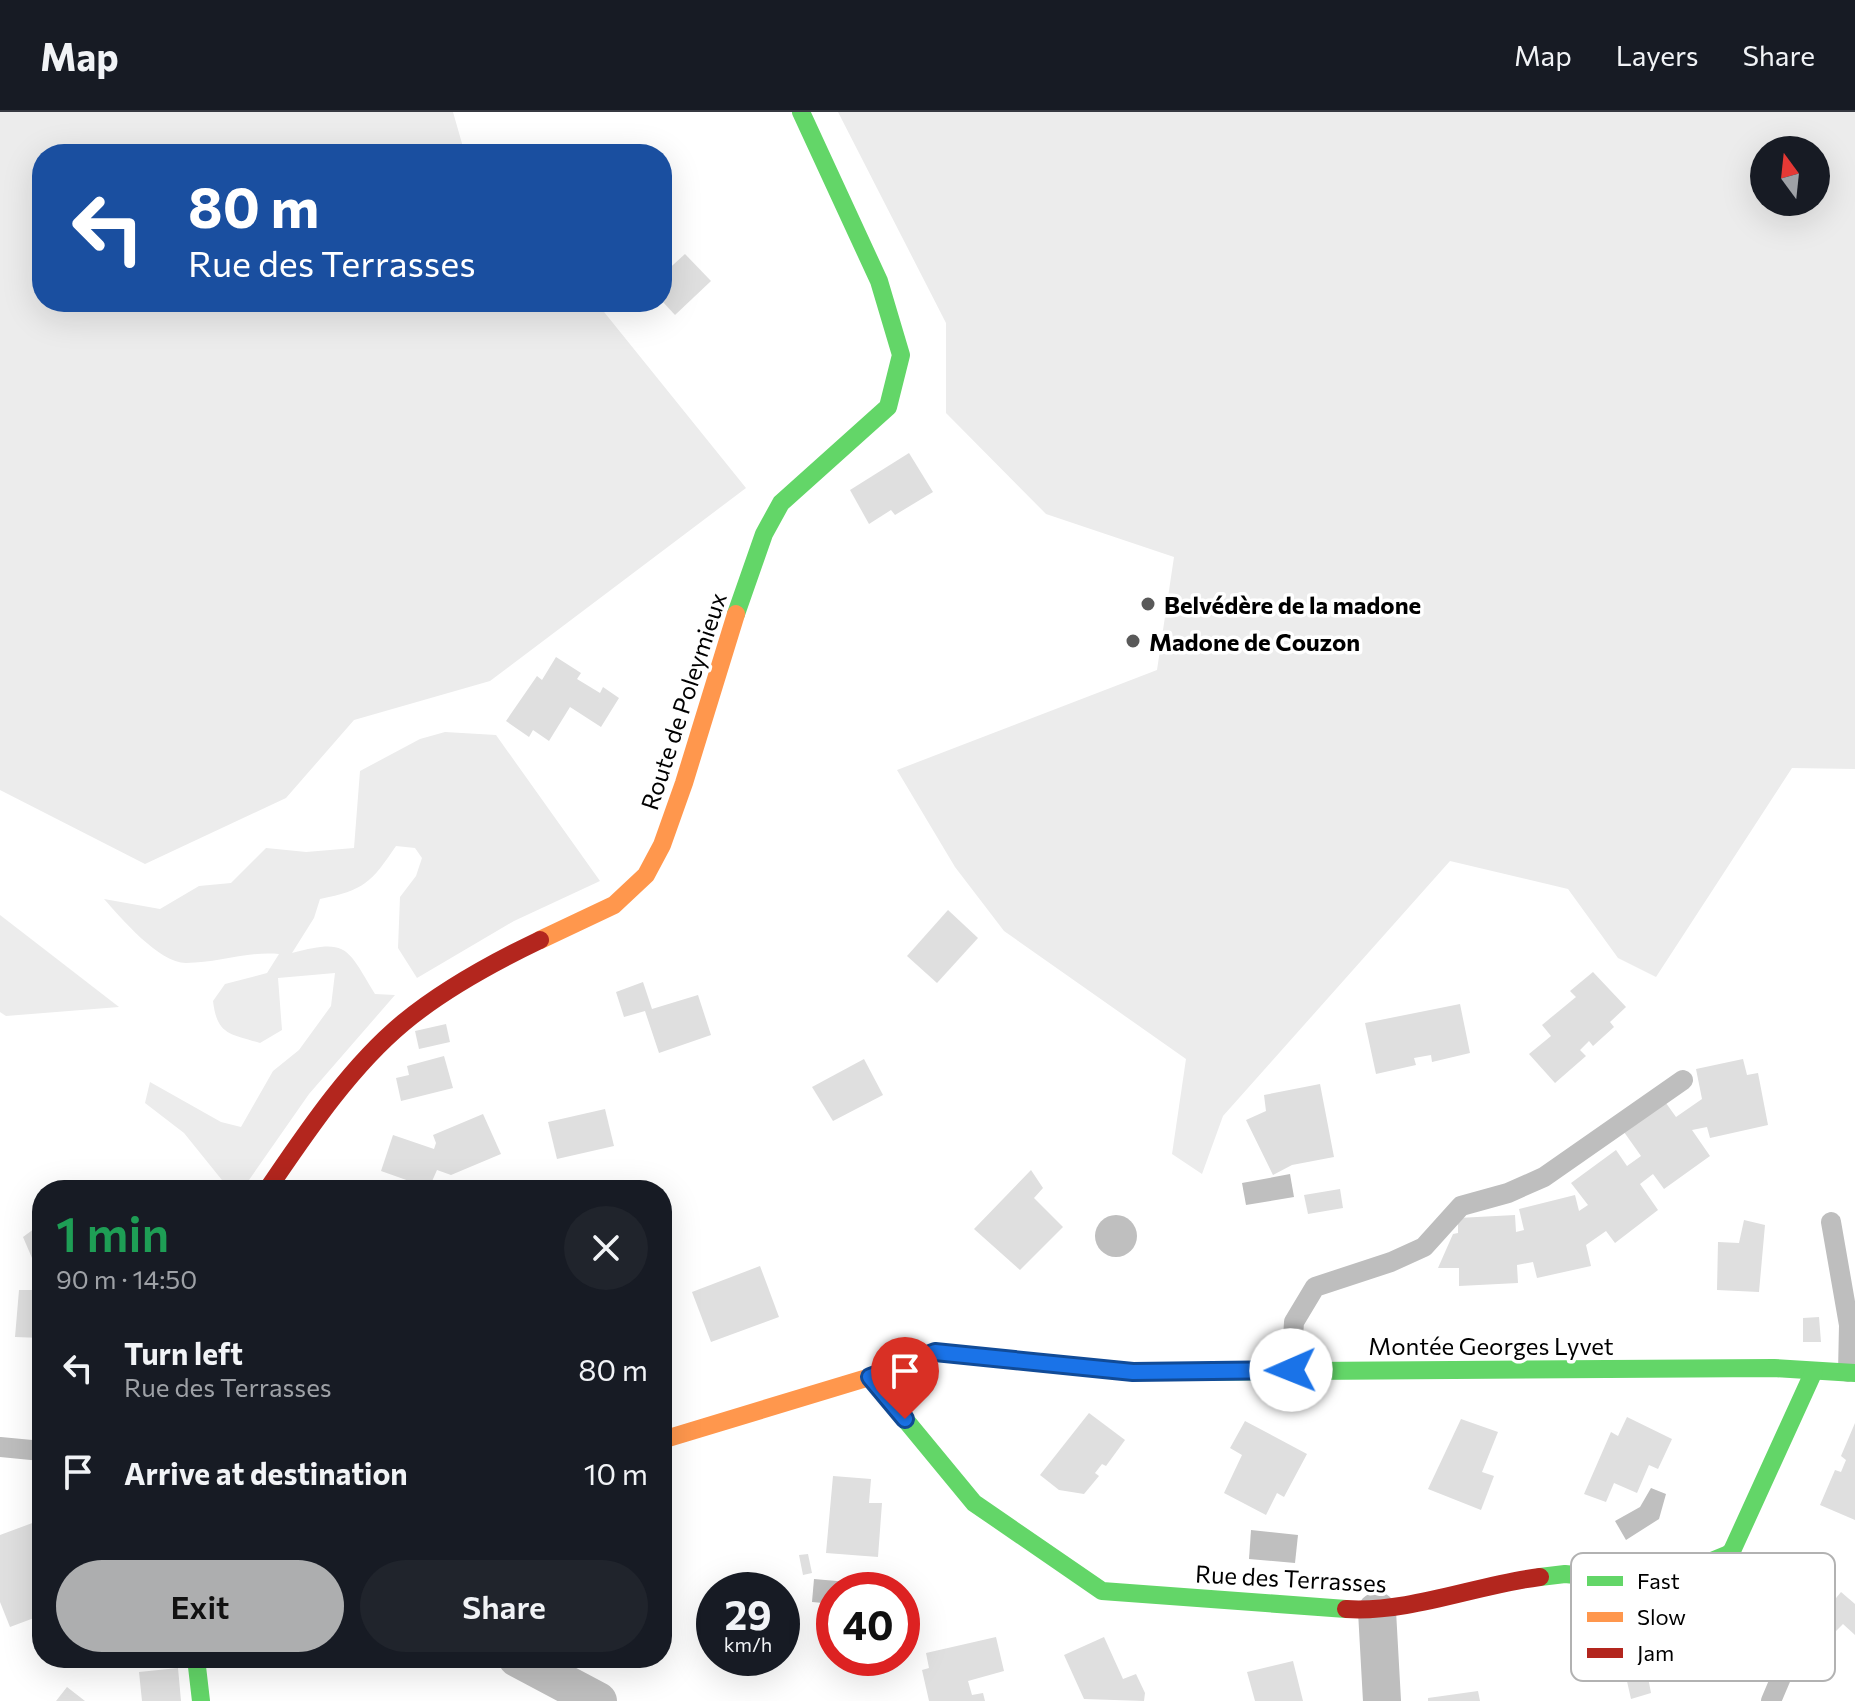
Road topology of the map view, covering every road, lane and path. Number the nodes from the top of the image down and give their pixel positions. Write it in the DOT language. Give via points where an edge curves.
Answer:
graph roads {
  1 [pos="801,112"];
  2 [pos="1683,1080"];
  3 [pos="274,1180"];
  4 [pos="1831,1222"];
  5 [pos="1852,1324"];
  6 [pos="1291,1370"];
  7 [pos="1814,1371"];
  8 [pos="1851,1372"];
  9 [pos="870,1377"];
  10 [pos="672,1437"];
  11 [pos="0,1447"];
  12 [pos="32,1450"];
  13 [pos="1731,1553"];
  14 [pos="1571,1575"];
  15 [pos="1377,1611"];
  16 [pos="197,1668"];
  17 [pos="536,1668"];
  18 [pos="1779,1681"];
  19 [pos="201,1701"];
  20 [pos="598,1701"];
  21 [pos="1382,1701"];
  22 [pos="1771,1701"];
  1 -- 3 [label="street, Route de Poleymieux" via="879,281 901,355 888,407 781,503 764,534 684,783 646,875 614,905 489,964 402,1024 325,1106"];
  2 -- 6 [label="lane" via="1544,1177 1461,1206 1424,1247 1315,1287 1294,1322"];
  4 -- 5 [label="lane"];
  5 -- 8 [label="lane"];
  6 -- 7 [label="street, Montée Georges Lyvet"];
  6 -- 9 [label="street, Montée Georges Lyvet" via="1133,1372 935,1352"];
  7 -- 8 [label="street, Montée Georges Lyvet"];
  7 -- 13 [label="street"];
  9 -- 10 [label="street, Montée Georges Lyvet"];
  9 -- 15 [label="street, Rue des Terrasses" via="974,1503 1102,1591"];
  11 -- 12 [label="lane"];
  14 -- 15 [label="street, Rue des Terrasses" via="1499,1582"];
  15 -- 21 [label="street"];
  16 -- 19 [label="street"];
  17 -- 20 [label="street"];
  18 -- 22 [label="lane"];
}
